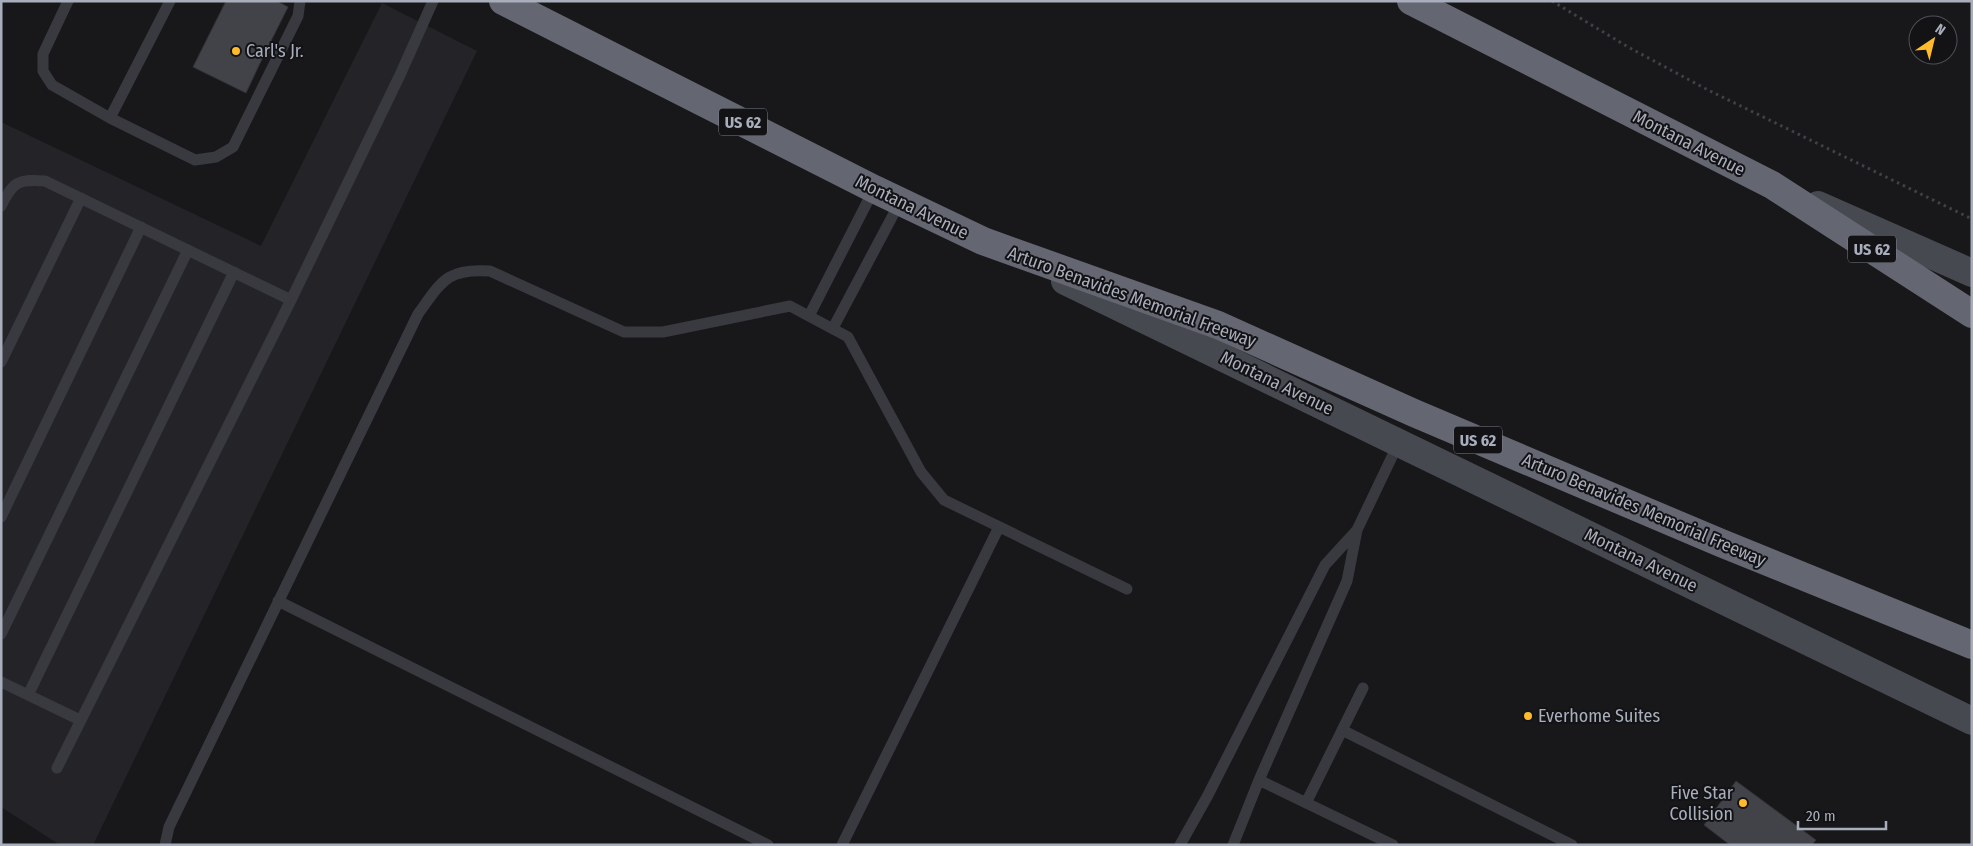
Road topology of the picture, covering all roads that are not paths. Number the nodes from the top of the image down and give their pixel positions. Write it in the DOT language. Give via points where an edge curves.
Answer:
graph roads {
  1 [pos="68,1"];
  2 [pos="170,1"];
  3 [pos="300,1"];
  4 [pos="432,1"];
  5 [pos="503,1"];
  6 [pos="1411,1"];
  7 [pos="110,118"];
  8 [pos="1772,185"];
  9 [pos="874,189"];
  10 [pos="81,198"];
  11 [pos="900,202"];
  12 [pos="1,206"];
  13 [pos="141,227"];
  14 [pos="983,241"];
  15 [pos="188,250"];
  16 [pos="234,272"];
  17 [pos="1972,273"];
  18 [pos="291,300"];
  19 [pos="1972,314"];
  20 [pos="809,316"];
  21 [pos="832,328"];
  22 [pos="1,362"];
  23 [pos="1399,442"];
  24 [pos="1,517"];
  25 [pos="1000,527"];
  26 [pos="1357,530"];
  27 [pos="1127,589"];
  28 [pos="278,601"];
  29 [pos="1,634"];
  30 [pos="1972,645"];
  31 [pos="1,682"];
  32 [pos="1363,688"];
  33 [pos="28,695"];
  34 [pos="80,720"];
  35 [pos="1972,721"];
  36 [pos="1342,730"];
  37 [pos="57,768"];
  38 [pos="1259,780"];
  39 [pos="1306,803"];
  40 [pos="165,845"];
  41 [pos="768,845"];
  42 [pos="842,845"];
  43 [pos="1180,845"];
  44 [pos="1233,845"];
  45 [pos="1392,845"];
  46 [pos="1572,845"];
  1 -- 7 [label="lane" via="43,54 43,71 52,85"];
  2 -- 7 [label="lane"];
  3 -- 7 [label="lane" via="298,16 233,147 216,157 195,160"];
  4 -- 18 [label="lane" via="400,76"];
  5 -- 9 [label="highway, Montana Avenue / US 62"];
  6 -- 8 [label="highway, Montana Avenue / US 62"];
  8 -- 17 [label="main road, Montana Avenue"];
  8 -- 19 [label="highway, US 62"];
  9 -- 11 [label="highway, Montana Avenue / US 62"];
  9 -- 20 [label="lane"];
  10 -- 12 [label="lane" via="45,181 25,179 9,190"];
  10 -- 13 [label="lane"];
  10 -- 22 [label="lane"];
  11 -- 14 [label="highway, Montana Avenue / US 62"];
  11 -- 21 [label="lane"];
  13 -- 15 [label="lane"];
  13 -- 24 [label="lane"];
  14 -- 23 [label="main road, Montana Avenue"];
  14 -- 30 [label="highway, Arturo Benavides Memorial Freeway / US 62" via="1218,325 1414,413"];
  15 -- 16 [label="lane"];
  15 -- 29 [label="lane"];
  16 -- 18 [label="lane"];
  16 -- 33 [label="lane"];
  18 -- 34 [label="lane"];
  20 -- 21 [label="lane"];
  20 -- 28 [label="lane" via="790,306 663,332 624,332 490,271 468,269 448,277 418,314"];
  21 -- 25 [label="lane" via="848,336 921,472 944,500"];
  23 -- 26 [label="lane"];
  23 -- 35 [label="main road, Montana Avenue"];
  25 -- 27 [label="lane"];
  25 -- 42 [label="lane"];
  26 -- 38 [label="lane" via="1347,580"];
  26 -- 43 [label="lane" via="1325,565"];
  28 -- 40 [label="lane" via="169,827"];
  28 -- 41 [label="lane"];
  31 -- 33 [label="lane"];
  32 -- 36 [label="lane"];
  33 -- 34 [label="lane"];
  34 -- 37 [label="lane"];
  36 -- 39 [label="lane"];
  36 -- 46 [label="lane"];
  38 -- 39 [label="lane"];
  38 -- 44 [label="lane"];
  39 -- 45 [label="lane"];
}
